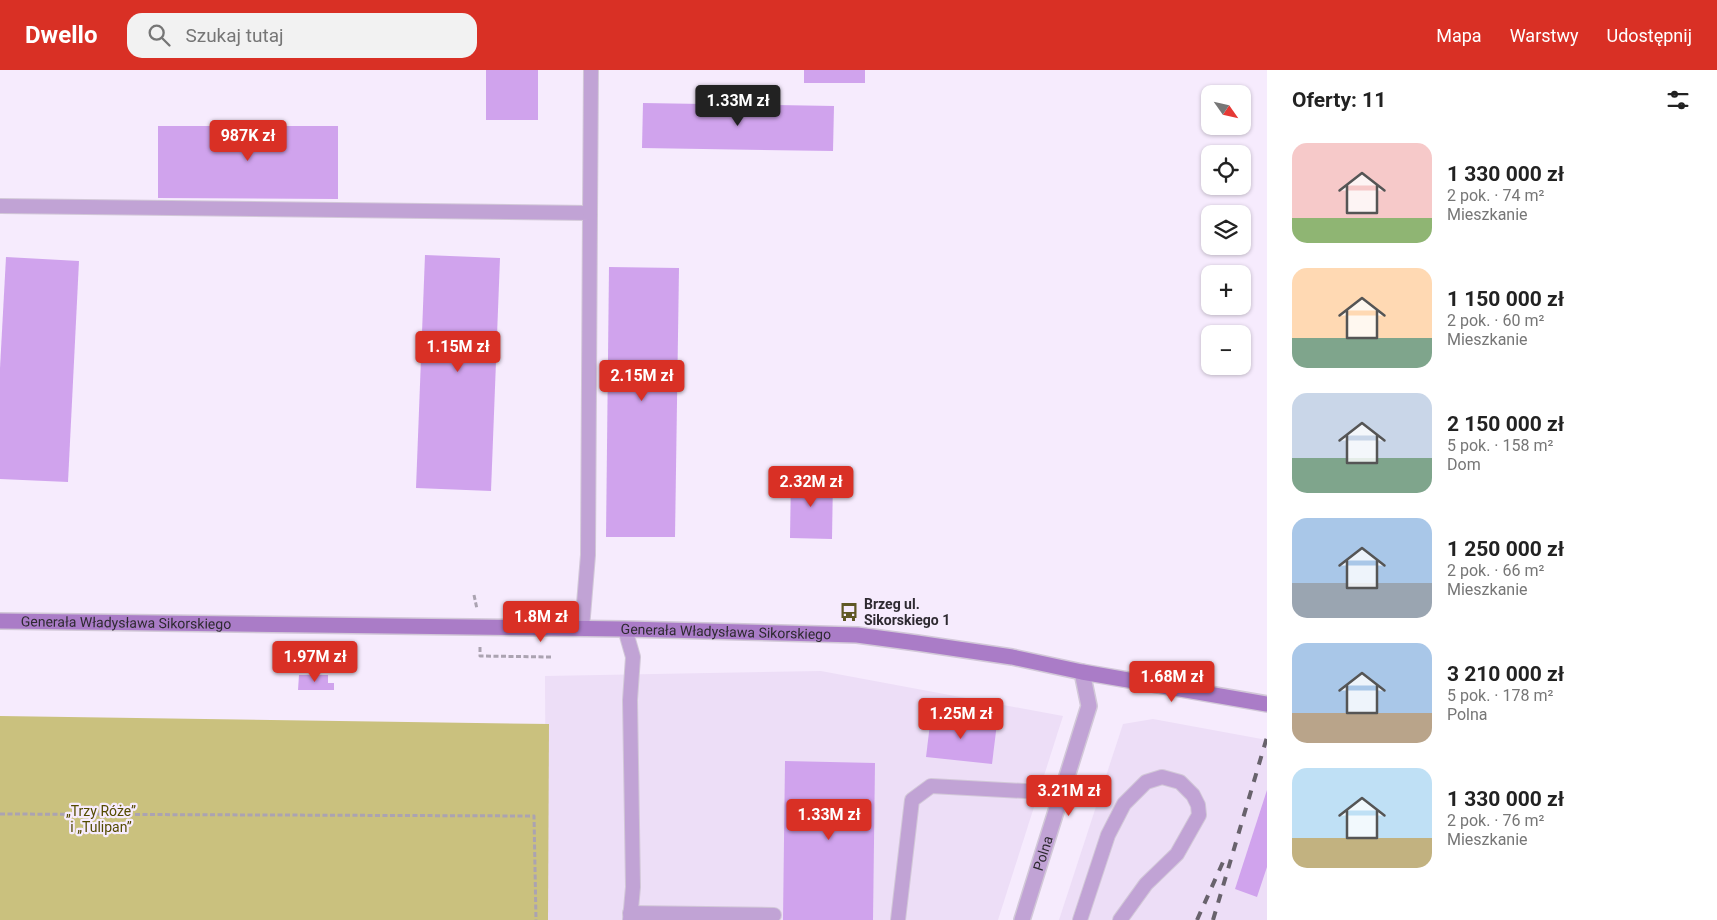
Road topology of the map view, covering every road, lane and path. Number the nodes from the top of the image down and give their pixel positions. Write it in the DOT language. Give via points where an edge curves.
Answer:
graph roads {
  1 [pos="591,70"];
  2 [pos="0,206"];
  3 [pos="590,213"];
  4 [pos="0,621"];
  5 [pos="582,628"];
  6 [pos="625,629"];
  7 [pos="1082,672"];
  8 [pos="1267,704"];
  9 [pos="1061,793"];
  10 [pos="0,814"];
  11 [pos="774,915"];
  12 [pos="630,916"];
  13 [pos="536,920"];
  14 [pos="898,920"];
  15 [pos="1022,920"];
  16 [pos="1080,920"];
  17 [pos="1120,920"];
  1 -- 3 [label="lane"];
  2 -- 3 [label="lane"];
  3 -- 5 [label="lane" via="588,555"];
  4 -- 5 [label="main road, Generała Władysława Sikorskiego"];
  5 -- 6 [label="main road, Generała Władysława Sikorskiego"];
  6 -- 7 [label="main road, Generała Władysława Sikorskiego" via="857,635"];
  6 -- 12 [label="lane" via="633,657 630,700 633,887"];
  7 -- 8 [label="main road, Generała Władysława Sikorskiego"];
  7 -- 9 [label="street, Polna" via="1089,706"];
  9 -- 14 [label="lane" via="930,786 912,800"];
  9 -- 15 [label="street, Polna"];
  10 -- 13 [label="path" via="534,816"];
  11 -- 12 [label="lane"];
  16 -- 17 [label="lane" via="1108,835 1124,804 1146,782 1162,777 1180,782 1193,795 1199,815 1177,854 1146,884"];
}
